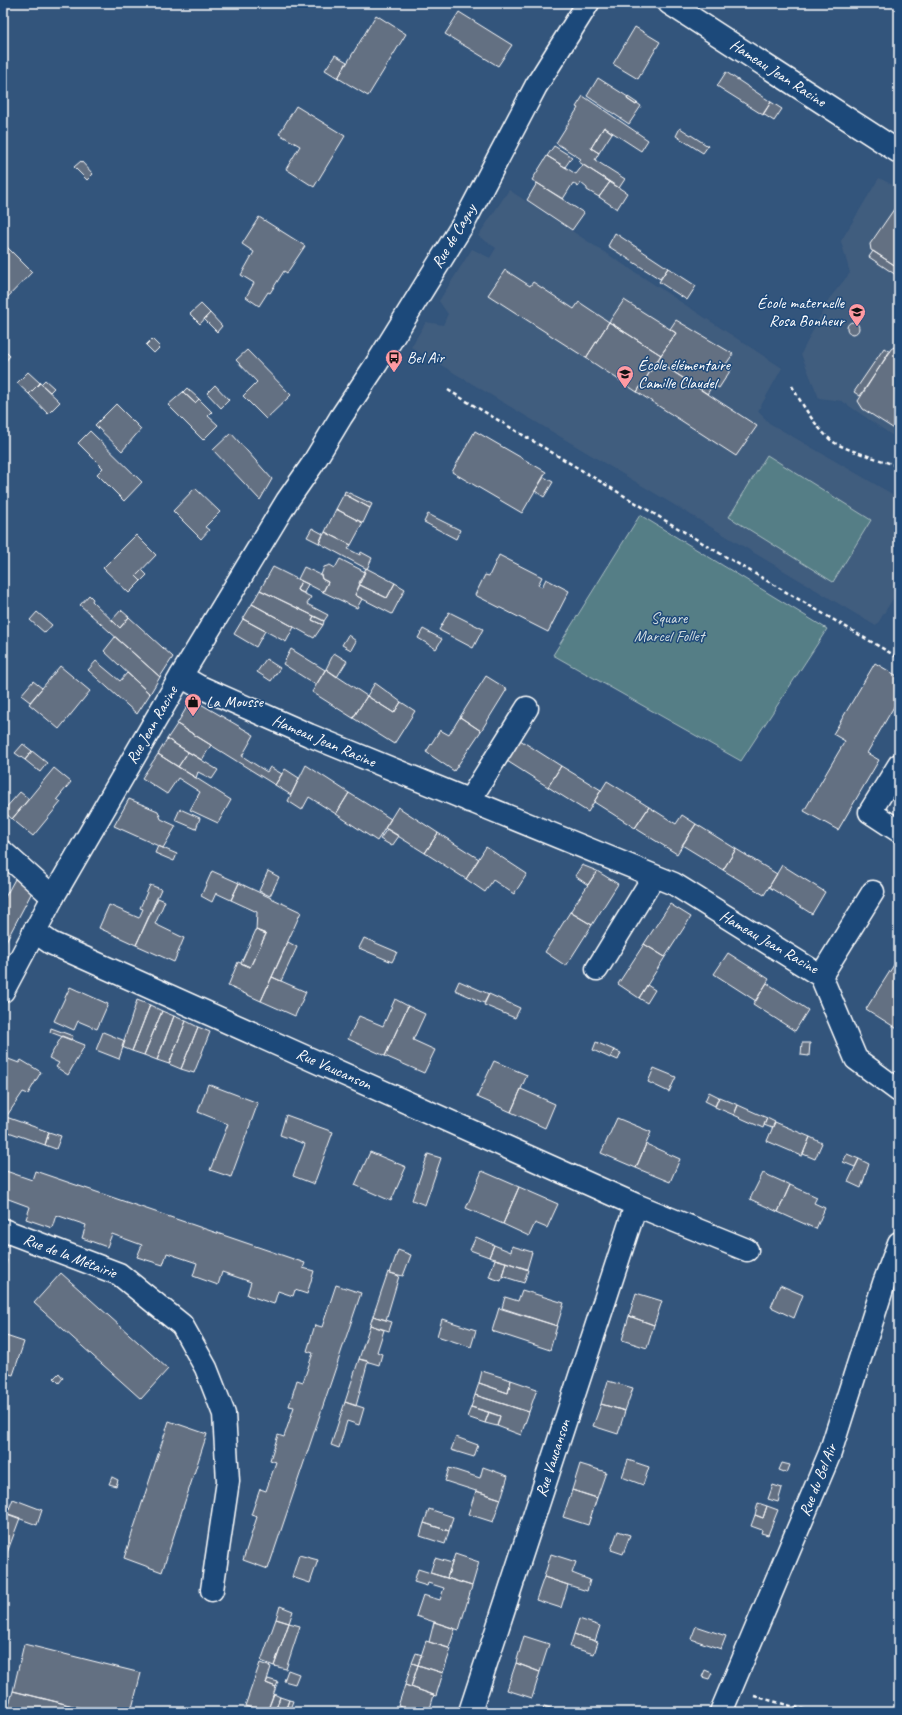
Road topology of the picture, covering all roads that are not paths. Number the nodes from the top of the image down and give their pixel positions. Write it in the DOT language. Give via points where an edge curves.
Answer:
graph roads {
  1 [pos="588,3"];
  2 [pos="669,3"];
  3 [pos="893,148"];
  4 [pos="312,465"];
  5 [pos="181,676"];
  6 [pos="527,708"];
  7 [pos="899,765"];
  8 [pos="469,801"];
  9 [pos="899,831"];
  10 [pos="3,852"];
  11 [pos="654,876"];
  12 [pos="874,892"];
  13 [pos="53,897"];
  14 [pos="34,931"];
  15 [pos="597,969"];
  16 [pos="821,976"];
  17 [pos="3,992"];
  18 [pos="899,1091"];
  19 [pos="636,1205"];
  20 [pos="3,1230"];
  21 [pos="899,1243"];
  22 [pos="747,1250"];
  23 [pos="212,1590"];
  24 [pos="470,1712"];
  25 [pos="721,1712"];
  1 -- 4 [label="street, Rue de Cagny" via="536,86 465,221"];
  2 -- 3 [label="street, Hameau Jean Racine"];
  4 -- 5 [label="street, Rue Jean Racine" via="287,501"];
  5 -- 8 [label="street, Hameau Jean Racine" via="309,735"];
  5 -- 13 [label="street, Rue Jean Racine"];
  6 -- 8 [label="street"];
  7 -- 9 [label="street" via="870,812"];
  8 -- 11 [label="street, Hameau Jean Racine"];
  10 -- 13 [label="street"];
  11 -- 15 [label="street"];
  11 -- 16 [label="street, Hameau Jean Racine" via="674,884"];
  12 -- 16 [label="street, Hameau Jean Racine"];
  13 -- 14 [label="street, Rue Jean Racine"];
  14 -- 17 [label="street, Rue Jean Racine"];
  14 -- 19 [label="street, Rue Vaucanson" via="58,946"];
  16 -- 18 [label="street" via="856,1059"];
  19 -- 22 [label="street, Rue Vaucanson"];
  19 -- 24 [label="street, Rue Vaucanson"];
  20 -- 23 [label="street, Rue de la Métairie" via="119,1274 182,1325 206,1368 224,1414 228,1481"];
  21 -- 25 [label="street, Rue du Bel Air" via="830,1453"];
}
